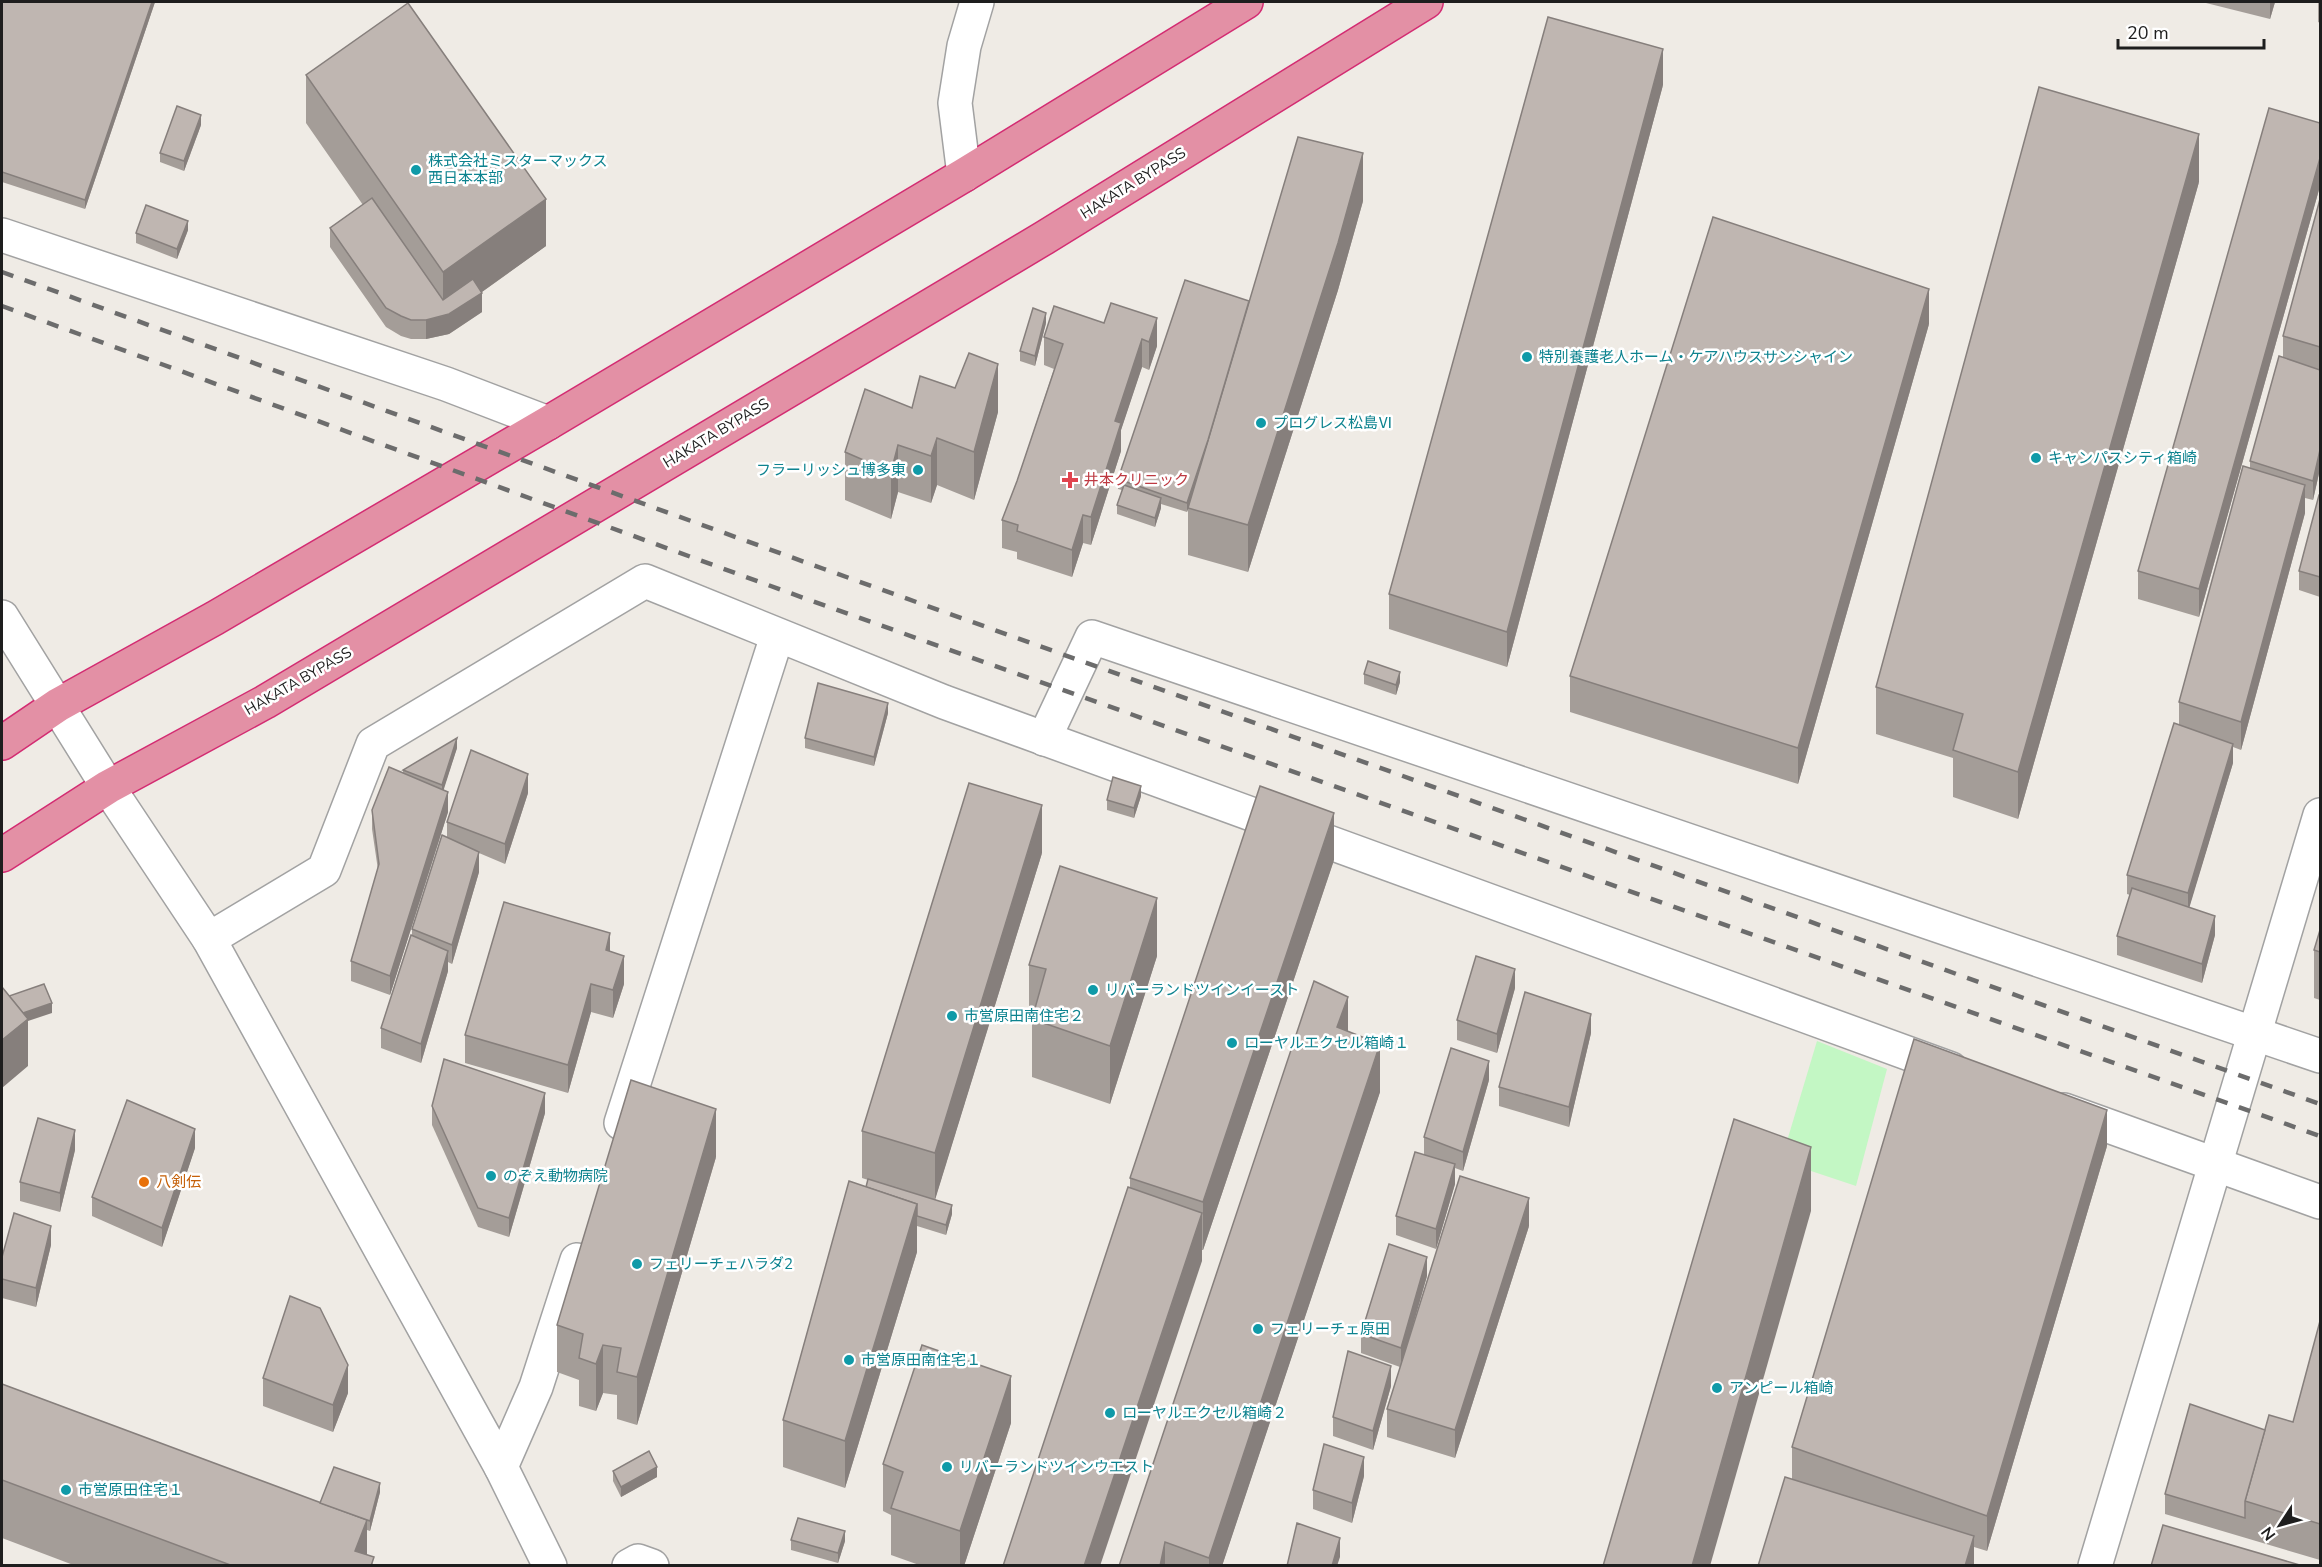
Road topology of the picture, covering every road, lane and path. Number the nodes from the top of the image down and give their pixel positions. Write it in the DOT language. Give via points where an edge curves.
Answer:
graph roads {
  1 [pos="976,2"];
  2 [pos="1246,2"];
  3 [pos="1426,2"];
  4 [pos="964,175"];
  5 [pos="2,235"];
  6 [pos="548,423"];
  7 [pos="2,617"];
  8 [pos="777,636"];
  9 [pos="58,705"];
  10 [pos="1044,738"];
  11 [pos="2,743"];
  12 [pos="108,787"];
  13 [pos="2320,815"];
  14 [pos="2,855"];
  15 [pos="209,939"];
  16 [pos="2255,1032"];
  17 [pos="2320,1056"];
  18 [pos="1978,1079"];
  19 [pos="2035,1100"];
  20 [pos="613,1148"];
  21 [pos="2215,1166"];
  22 [pos="2320,1202"];
  23 [pos="588,1228"];
  24 [pos="501,1467"];
  25 [pos="550,1566"];
  26 [pos="628,1566"];
  27 [pos="652,1566"];
  28 [pos="2095,1566"];
  1 -- 4 [label="street" via="955,103"];
  2 -- 4 [label="highway"];
  3 -- 12 [label="highway, HAKATA BYPASS" via="1034,244 265,702"];
  4 -- 6 [label="highway"];
  5 -- 6 [label="street" via="446,384"];
  6 -- 9 [label="highway"];
  7 -- 9 [label="street"];
  8 -- 10 [label="street"];
  8 -- 15 [label="street" via="645,581 373,744 324,870"];
  8 -- 20 [label="street"];
  9 -- 11 [label="highway"];
  9 -- 12 [label="street"];
  10 -- 16 [label="street" via="1092,637"];
  10 -- 18 [label="street"];
  12 -- 14 [label="highway, HAKATA BYPASS"];
  12 -- 15 [label="street"];
  13 -- 16 [label="street"];
  15 -- 24 [label="street"];
  16 -- 17 [label="street"];
  16 -- 21 [label="street"];
  19 -- 21 [label="street"];
  21 -- 22 [label="street"];
  21 -- 28 [label="street"];
  23 -- 24 [label="street" via="536,1387"];
  24 -- 25 [label="street"];
  26 -- 27 [label="street" via="638,1561"];
}
